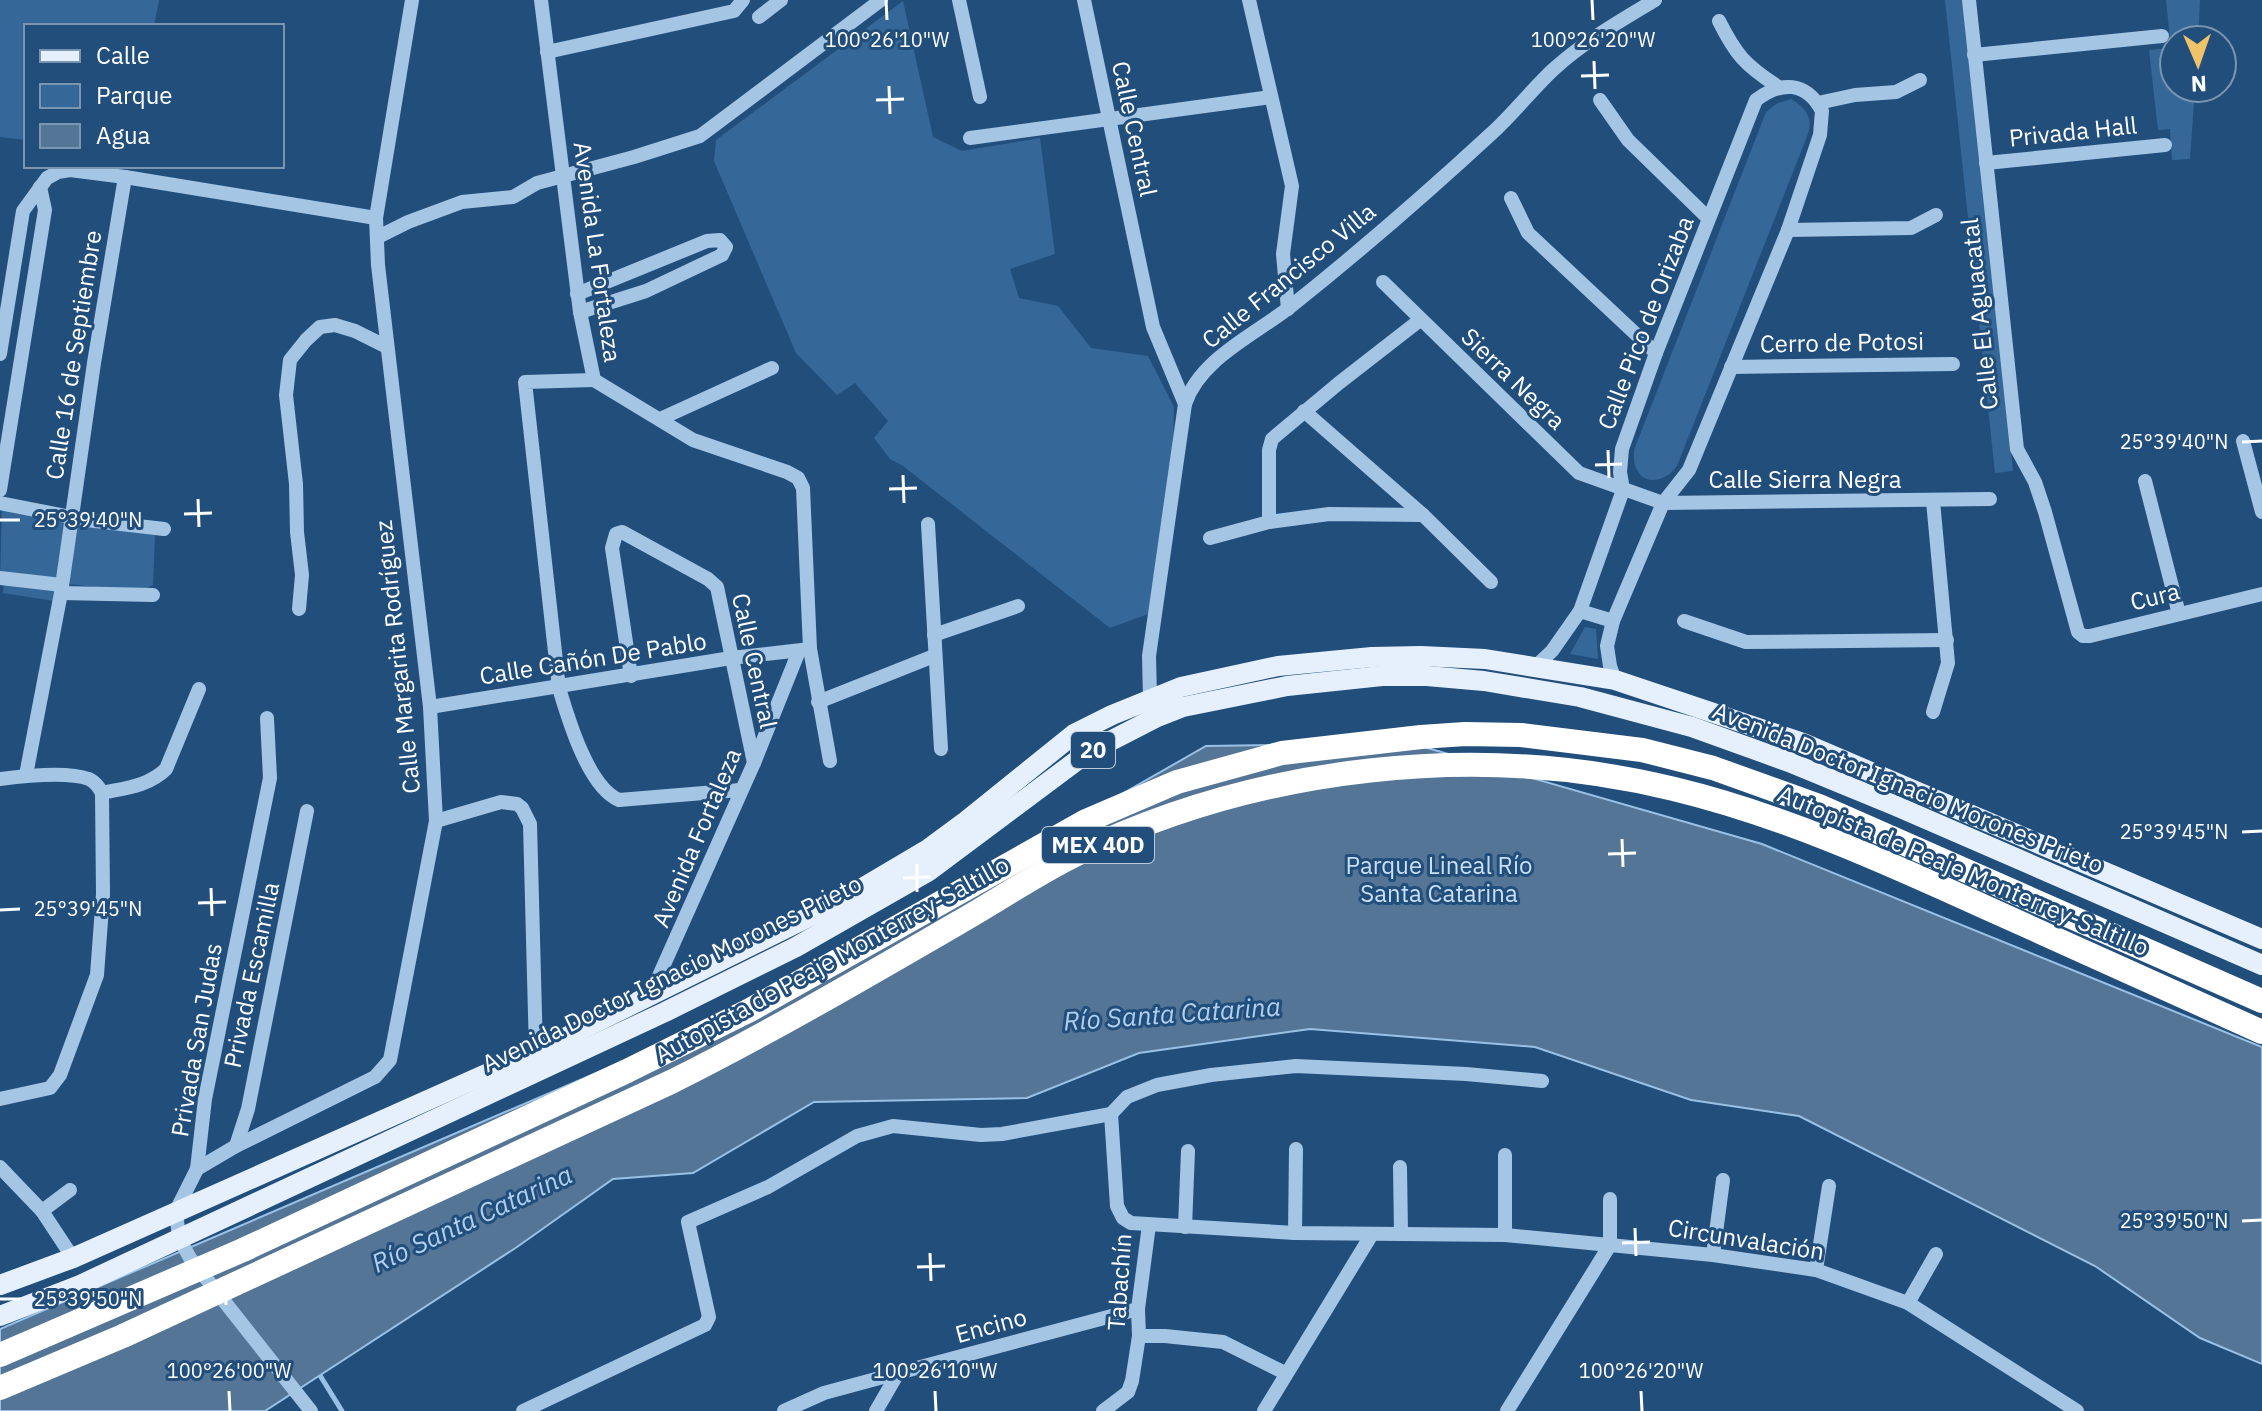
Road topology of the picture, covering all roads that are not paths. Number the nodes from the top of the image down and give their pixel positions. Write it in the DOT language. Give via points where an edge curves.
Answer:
graph roads {
  1 [pos="541,0"];
  2 [pos="781,0"];
  3 [pos="881,0"];
  4 [pos="959,0"];
  5 [pos="1084,0"];
  6 [pos="1249,0"];
  7 [pos="1655,0"];
  8 [pos="1969,0"];
  9 [pos="414,1"];
  10 [pos="739,5"];
  11 [pos="759,17"];
  12 [pos="1719,21"];
  13 [pos="2158,36"];
  14 [pos="547,52"];
  15 [pos="1974,55"];
  16 [pos="1920,80"];
  17 [pos="1777,86"];
  18 [pos="980,97"];
  19 [pos="1271,97"];
  20 [pos="1600,100"];
  21 [pos="1818,103"];
  22 [pos="1109,118"];
  23 [pos="970,138"];
  24 [pos="2165,145"];
  25 [pos="1986,163"];
  26 [pos="563,175"];
  27 [pos="125,177"];
  28 [pos="40,187"];
  29 [pos="1511,198"];
  30 [pos="1936,215"];
  31 [pos="376,218"];
  32 [pos="1708,218"];
  33 [pos="1788,230"];
  34 [pos="378,237"];
  35 [pos="1383,282"];
  36 [pos="577,294"];
  37 [pos="1288,309"];
  38 [pos="580,312"];
  39 [pos="1420,320"];
  40 [pos="387,347"];
  41 [pos="1656,353"];
  42 [pos="0,354"];
  43 [pos="1953,364"];
  44 [pos="1731,367"];
  45 [pos="772,368"];
  46 [pos="594,380"];
  47 [pos="1185,404"];
  48 [pos="1304,411"];
  49 [pos="660,419"];
  50 [pos="2243,441"];
  51 [pos="2145,481"];
  52 [pos="0,490"];
  53 [pos="1623,490"];
  54 [pos="1990,499"];
  55 [pos="1933,501"];
  56 [pos="0,503"];
  57 [pos="1663,503"];
  58 [pos="2262,512"];
  59 [pos="1423,515"];
  60 [pos="72,517"];
  61 [pos="1269,522"];
  62 [pos="928,524"];
  63 [pos="164,529"];
  64 [pos="1210,538"];
  65 [pos="0,578"];
  66 [pos="1491,582"];
  67 [pos="62,589"];
  68 [pos="2262,594"];
  69 [pos="153,595"];
  70 [pos="1018,606"];
  71 [pos="299,609"];
  72 [pos="1580,611"];
  73 [pos="2179,614"];
  74 [pos="2073,615"];
  75 [pos="1613,621"];
  76 [pos="1684,621"];
  77 [pos="934,635"];
  78 [pos="1947,640"];
  79 [pos="805,650"];
  80 [pos="934,656"];
  81 [pos="731,658"];
  82 [pos="1535,667"];
  83 [pos="631,676"];
  84 [pos="1615,680"];
  85 [pos="559,688"];
  86 [pos="199,689"];
  87 [pos="1150,698"];
  88 [pos="818,702"];
  89 [pos="430,707"];
  90 [pos="1933,712"];
  91 [pos="267,718"];
  92 [pos="941,749"];
  93 [pos="830,761"];
  94 [pos="754,763"];
  95 [pos="26,775"];
  96 [pos="0,779"];
  97 [pos="740,790"];
  98 [pos="102,793"];
  99 [pos="307,811"];
  100 [pos="436,821"];
  101 [pos="2262,939"];
  102 [pos="2262,965"];
  103 [pos="650,997"];
  104 [pos="2262,1001"];
  105 [pos="2262,1032"];
  106 [pos="536,1052"];
  107 [pos="1542,1081"];
  108 [pos="0,1099"];
  109 [pos="1111,1114"];
  110 [pos="236,1146"];
  111 [pos="1296,1149"];
  112 [pos="1188,1151"];
  113 [pos="1505,1155"];
  114 [pos="0,1167"];
  115 [pos="1400,1167"];
  116 [pos="197,1169"];
  117 [pos="1723,1180"];
  118 [pos="1829,1186"];
  119 [pos="70,1190"];
  120 [pos="1610,1199"];
  121 [pos="42,1211"];
  122 [pos="176,1211"];
  123 [pos="1149,1225"];
  124 [pos="1185,1227"];
  125 [pos="1295,1233"];
  126 [pos="1401,1233"];
  127 [pos="1372,1234"];
  128 [pos="1505,1235"];
  129 [pos="179,1238"];
  130 [pos="1610,1245"];
  131 [pos="1936,1254"];
  132 [pos="1713,1255"];
  133 [pos="73,1258"];
  134 [pos="1816,1270"];
  135 [pos="0,1285"];
  136 [pos="1908,1303"];
  137 [pos="1138,1309"];
  138 [pos="0,1316"];
  139 [pos="1139,1336"];
  140 [pos="0,1355"];
  141 [pos="898,1373"];
  142 [pos="1285,1373"];
  143 [pos="0,1388"];
  144 [pos="311,1411"];
  145 [pos="523,1411"];
  146 [pos="784,1411"];
  147 [pos="876,1411"];
  148 [pos="1103,1411"];
  149 [pos="1264,1411"];
  150 [pos="1507,1411"];
  151 [pos="2077,1411"];
  1 -- 14 [label="street, Avenida La Fortaleza"];
  2 -- 11 [label="street"];
  3 -- 26 [label="street" via="700,136"];
  4 -- 18 [label="street"];
  5 -- 22 [label="street, Calle Central"];
  6 -- 19 [label="street"];
  7 -- 37 [label="street, Calle Francisco Villa" via="1577,49 1495,131"];
  8 -- 15 [label="street, Calle El Aguacatal"];
  9 -- 31 [label="street, Calle Margarita Rodríguez"];
  10 -- 14 [label="street"];
  12 -- 17 [label="street" via="1736,54"];
  13 -- 15 [label="street"];
  14 -- 26 [label="street, Avenida La Fortaleza"];
  15 -- 25 [label="street, Calle El Aguacatal"];
  16 -- 21 [label="street" via="1896,92"];
  17 -- 21 [label="street" via="1798,89"];
  17 -- 32 [label="street, Calle Pico de Orizaba" via="1756,100"];
  19 -- 22 [label="street"];
  19 -- 37 [label="street" via="1292,186 1283,254"];
  20 -- 32 [label="street" via="1628,140"];
  21 -- 33 [label="street" via="1820,135"];
  22 -- 23 [label="street"];
  22 -- 47 [label="street, Calle Central" via="1153,327"];
  24 -- 25 [label="street, Privada Hall"];
  25 -- 74 [label="street, Calle El Aguacatal" via="2017,449 2042,502"];
  26 -- 34 [label="street" via="513,197 462,202"];
  26 -- 36 [label="street, Avenida La Fortaleza"];
  27 -- 28 [label="street" via="70,170 47,178"];
  27 -- 31 [label="street"];
  27 -- 60 [label="street, Calle 16 de Septiembre"];
  28 -- 42 [label="street" via="23,211"];
  28 -- 52 [label="street" via="45,210"];
  29 -- 41 [label="street" via="1528,233"];
  30 -- 33 [label="street" via="1911,228"];
  31 -- 34 [label="street, Calle Margarita Rodríguez"];
  32 -- 41 [label="street, Calle Pico de Orizaba"];
  33 -- 44 [label="street"];
  34 -- 40 [label="street, Calle Margarita Rodríguez"];
  35 -- 39 [label="street, Sierra Negra"];
  36 -- 38 [label="street, Avenida La Fortaleza"];
  36 -- 38 [label="street" via="707,241 720,240 726,247 722,255 646,291"];
  37 -- 47 [label="street, Calle Francisco Villa" via="1199,376"];
  38 -- 46 [label="street, Avenida La Fortaleza"];
  39 -- 48 [label="street"];
  39 -- 53 [label="street, Sierra Negra" via="1579,473"];
  40 -- 71 [label="street" via="335,325 320,327 290,360 286,395 302,575"];
  40 -- 89 [label="street, Calle Margarita Rodríguez"];
  41 -- 53 [label="street, Calle Pico de Orizaba" via="1622,449"];
  43 -- 44 [label="street, Cerro de Potosi"];
  44 -- 57 [label="street" via="1689,470"];
  45 -- 49 [label="street"];
  46 -- 49 [label="street, Avenida La Fortaleza"];
  46 -- 85 [label="street" via="525,382"];
  47 -- 87 [label="street, Calle Francisco Villa" via="1149,656"];
  48 -- 59 [label="street"];
  48 -- 61 [label="street" via="1272,439"];
  49 -- 79 [label="street, Avenida La Fortaleza" via="693,440 800,480"];
  50 -- 58 [label="street"];
  51 -- 73 [label="street"];
  53 -- 57 [label="street, Calle Sierra Negra"];
  53 -- 72 [label="street, Calle Pico de Orizaba"];
  54 -- 55 [label="street, Calle Sierra Negra"];
  55 -- 57 [label="street, Calle Sierra Negra"];
  55 -- 78 [label="street"];
  56 -- 60 [label="street"];
  57 -- 75 [label="street"];
  59 -- 61 [label="street" via="1329,514"];
  59 -- 66 [label="street"];
  60 -- 63 [label="street"];
  60 -- 67 [label="street, Calle 16 de Septiembre"];
  61 -- 64 [label="street"];
  62 -- 77 [label="street"];
  65 -- 67 [label="street"];
  67 -- 69 [label="street"];
  67 -- 95 [label="street, Calle 16 de Septiembre"];
  68 -- 73 [label="street, Cura"];
  70 -- 77 [label="street"];
  72 -- 75 [label="street"];
  72 -- 82 [label="street, Calle Pico de Orizaba"];
  73 -- 74 [label="street, Cura" via="2090,636 2078,632"];
  75 -- 84 [label="street" via="1607,646"];
  76 -- 78 [label="street" via="1746,642"];
  77 -- 80 [label="street"];
  78 -- 90 [label="street" via="1948,663"];
  79 -- 81 [label="street, Calle Cañón De Pablo"];
  79 -- 88 [label="street, Avenida La Fortaleza"];
  79 -- 94 [label="street, Avenida Fortaleza"];
  80 -- 88 [label="street"];
  80 -- 92 [label="street"];
  81 -- 83 [label="street, Calle Cañón De Pablo"];
  81 -- 83 [label="street, Calle Central" via="713,582 618,533 612,548"];
  81 -- 94 [label="street, Calle Central"];
  82 -- 84 [label="main road, Avenida Doctor Ignacio Morones Prieto / 20"];
  82 -- 87 [label="main road, Avenida Doctor Ignacio Morones Prieto / 20" via="1485,659 1372,657 1278,666"];
  83 -- 85 [label="street, Calle Cañón De Pablo"];
  84 -- 101 [label="main road, Avenida Doctor Ignacio Morones Prieto / 20" via="1803,743"];
  85 -- 89 [label="street, Calle Cañón De Pablo"];
  85 -- 97 [label="street" via="574,733 612,797"];
  86 -- 98 [label="street" via="166,769 145,783"];
  87 -- 103 [label="main road, Avenida Doctor Ignacio Morones Prieto / 20" via="1074,734 966,821 893,871"];
  88 -- 93 [label="street, Avenida La Fortaleza"];
  89 -- 100 [label="street, Calle Margarita Rodríguez"];
  91 -- 116 [label="street, Privada San Judas" via="270,778 205,1099"];
  94 -- 97 [label="street, Avenida Fortaleza"];
  95 -- 96 [label="street"];
  95 -- 98 [label="street" via="89,779"];
  97 -- 103 [label="street, Avenida Fortaleza"];
  98 -- 108 [label="street" via="97,975 55,1083"];
  99 -- 110 [label="street, Privada Escamilla" via="248,1109"];
  100 -- 106 [label="street" via="501,802 517,804 530,824"];
  100 -- 110 [label="street, Calle Margarita Rodríguez" via="390,1060 375,1077"];
  102 -- 129 [label="main road, Avenida Doctor Ignacio Morones Prieto / 20" via="1896,806 1692,727 1580,697 1484,681 1382,676 1287,686 1183,707 1155,718 1087,753 929,871 796,947"];
  103 -- 106 [label="main road, Avenida Doctor Ignacio Morones Prieto / 20"];
  104 -- 140 [label="highway, Autopista de Peaje Monterrey-Saltillo / MEX 40D, bridge" via="1819,806 1713,768 1642,750 1521,735 1435,736 1282,753 1177,782 1086,821 736,1017 243,1250"];
  105 -- 143 [label="highway, Autopista de Peaje Monterrey-Saltillo / MEX 40D, bridge" via="1918,876 1771,817 1591,773 1435,765 1357,772 1250,792 1076,855 686,1075"];
  106 -- 122 [label="main road, Avenida Doctor Ignacio Morones Prieto / 20"];
  107 -- 109 [label="street" via="1296,1066 1157,1085 1127,1097"];
  109 -- 123 [label="street, Tabachín" via="1118,1212 1131,1223"];
  109 -- 145 [label="street" via="1002,1134 893,1126 857,1136 768,1187 688,1222 708,1322"];
  110 -- 116 [label="street, Calle Margarita Rodríguez"];
  111 -- 125 [label="street"];
  112 -- 124 [label="street"];
  113 -- 128 [label="street"];
  114 -- 121 [label="street"];
  115 -- 126 [label="street"];
  116 -- 122 [label="street"];
  117 -- 132 [label="street"];
  118 -- 134 [label="street"];
  119 -- 121 [label="street"];
  120 -- 130 [label="street"];
  121 -- 133 [label="street"];
  122 -- 129 [label="street"];
  122 -- 133 [label="main road, Avenida Doctor Ignacio Morones Prieto / 20"];
  123 -- 124 [label="street, Circunvalación"];
  123 -- 137 [label="street, Tabachín"];
  124 -- 125 [label="street, Circunvalación"];
  125 -- 127 [label="street, Circunvalación"];
  126 -- 127 [label="street, Circunvalación"];
  126 -- 128 [label="street, Circunvalación"];
  127 -- 142 [label="street"];
  128 -- 130 [label="street, Circunvalación"];
  129 -- 138 [label="main road, Avenida Doctor Ignacio Morones Prieto / 20"];
  129 -- 144 [label="street, bridge"];
  130 -- 132 [label="street, Circunvalación"];
  130 -- 150 [label="street"];
  131 -- 136 [label="street"];
  132 -- 134 [label="street, Circunvalación"];
  133 -- 135 [label="main road, Avenida Doctor Ignacio Morones Prieto / 20"];
  134 -- 136 [label="street, Circunvalación"];
  136 -- 151 [label="street, Circunvalación"];
  137 -- 139 [label="street, Tabachín"];
  137 -- 141 [label="street, Encino"];
  139 -- 142 [label="street" via="1223,1342"];
  139 -- 148 [label="street, Tabachín" via="1128,1392"];
  141 -- 146 [label="street, Encino" via="824,1393"];
  141 -- 147 [label="street"];
  142 -- 149 [label="street"];
}
